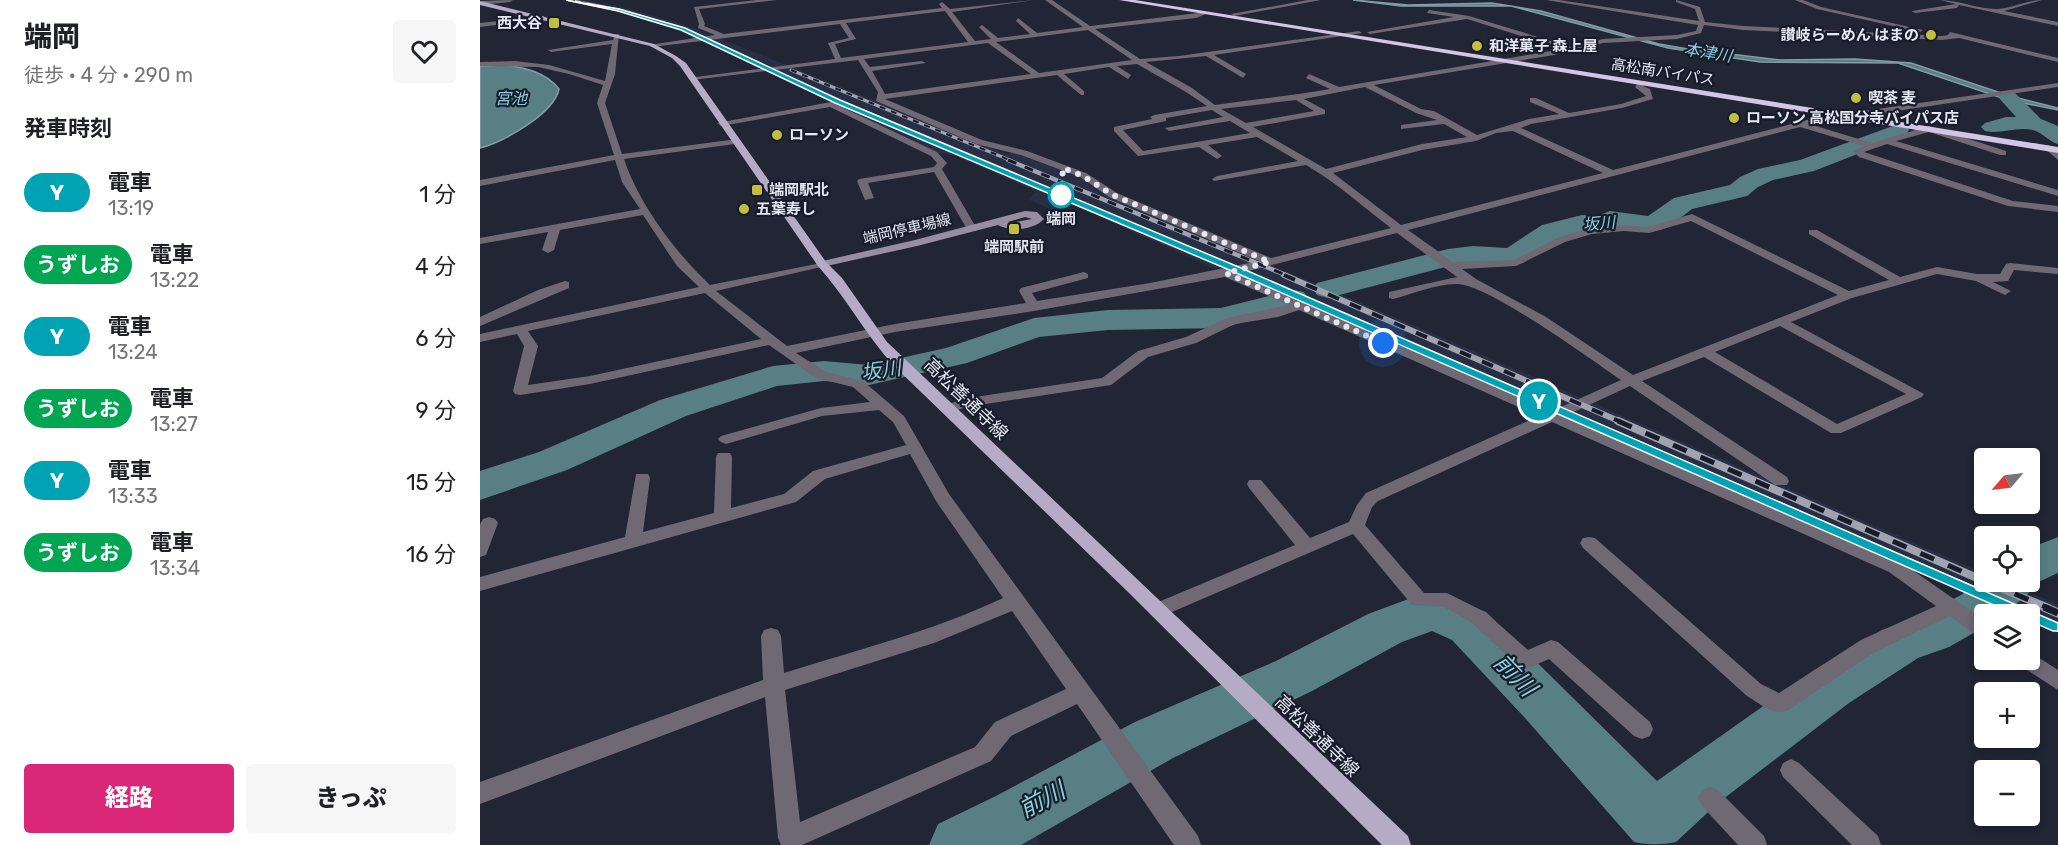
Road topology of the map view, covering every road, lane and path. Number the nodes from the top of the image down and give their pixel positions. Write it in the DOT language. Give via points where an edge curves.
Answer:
graph roads {
  1 [pos="510,0"];
  2 [pos="696,0"];
  3 [pos="774,0"];
  4 [pos="938,0"];
  5 [pos="1031,0"];
  6 [pos="1048,0"];
  7 [pos="1122,0"];
  8 [pos="1148,0"];
  9 [pos="1318,0"];
  10 [pos="1550,0"];
  11 [pos="1679,0"];
  12 [pos="1798,0"];
  13 [pos="1943,0"];
  14 [pos="2039,0"];
  15 [pos="480,3"];
  16 [pos="991,5"];
  17 [pos="1966,5"];
  18 [pos="902,6"];
  19 [pos="696,8"];
  20 [pos="947,10"];
  21 [pos="1915,11"];
  22 [pos="1995,11"];
  23 [pos="1429,12"];
  24 [pos="1204,13"];
  25 [pos="1003,14"];
  26 [pos="1234,14"];
  27 [pos="907,15"];
  28 [pos="1467,17"];
  29 [pos="544,18"];
  30 [pos="1018,20"];
  31 [pos="842,22"];
  32 [pos="1700,24"];
  33 [pos="2058,24"];
  34 [pos="480,25"];
  35 [pos="982,27"];
  36 [pos="1090,27"];
  37 [pos="1370,32"];
  38 [pos="1359,33"];
  39 [pos="1036,34"];
  40 [pos="1344,36"];
  41 [pos="1959,36"];
  42 [pos="724,37"];
  43 [pos="616,38"];
  44 [pos="992,40"];
  45 [pos="972,42"];
  46 [pos="652,45"];
  47 [pos="1568,49"];
  48 [pos="551,50"];
  49 [pos="1207,54"];
  50 [pos="860,58"];
  51 [pos="1520,58"];
  52 [pos="2058,60"];
  53 [pos="839,61"];
  54 [pos="1138,61"];
  55 [pos="1504,61"];
  56 [pos="922,63"];
  57 [pos="480,64"];
  58 [pos="1109,64"];
  59 [pos="867,70"];
  60 [pos="1058,72"];
  61 [pos="1037,75"];
  62 [pos="1309,75"];
  63 [pos="1243,76"];
  64 [pos="1128,77"];
  65 [pos="692,78"];
  66 [pos="1642,83"];
  67 [pos="607,84"];
  68 [pos="1366,84"];
  69 [pos="2058,85"];
  70 [pos="1263,89"];
  71 [pos="1336,89"];
  72 [pos="1081,93"];
  73 [pos="1312,96"];
  74 [pos="881,97"];
  75 [pos="1297,98"];
  76 [pos="1282,100"];
  77 [pos="1533,100"];
  78 [pos="1331,108"];
  79 [pos="1216,110"];
  80 [pos="1865,112"];
  81 [pos="1567,115"];
  82 [pos="1841,115"];
  83 [pos="1154,117"];
  84 [pos="1231,118"];
  85 [pos="1445,121"];
  86 [pos="722,123"];
  87 [pos="1800,124"];
  88 [pos="1244,126"];
  89 [pos="1404,127"];
  90 [pos="1169,128"];
  91 [pos="1514,128"];
  92 [pos="1929,129"];
  93 [pos="1258,134"];
  94 [pos="1476,138"];
  95 [pos="735,141"];
  96 [pos="1887,141"];
  97 [pos="1201,144"];
  98 [pos="1866,144"];
  99 [pos="2055,147"];
  100 [pos="2003,153"];
  101 [pos="1217,156"];
  102 [pos="618,157"];
  103 [pos="2058,157"];
  104 [pos="1307,162"];
  105 [pos="937,169"];
  106 [pos="1326,173"];
  107 [pos="1612,173"];
  108 [pos="1217,179"];
  109 [pos="480,183"];
  110 [pos="2058,193"];
  111 [pos="869,198"];
  112 [pos="2058,209"];
  113 [pos="647,211"];
  114 [pos="999,221"];
  115 [pos="555,228"];
  116 [pos="972,229"];
  117 [pos="1399,230"];
  118 [pos="1813,232"];
  119 [pos="480,241"];
  120 [pos="548,250"];
  121 [pos="1270,262"];
  122 [pos="1444,262"];
  123 [pos="822,264"];
  124 [pos="2058,271"];
  125 [pos="1226,273"];
  126 [pos="1084,276"];
  127 [pos="1977,278"];
  128 [pos="1899,281"];
  129 [pos="1472,282"];
  130 [pos="565,285"];
  131 [pos="709,289"];
  132 [pos="2006,291"];
  133 [pos="1393,295"];
  134 [pos="1848,296"];
  135 [pos="1299,306"];
  136 [pos="1034,307"];
  137 [pos="480,322"];
  138 [pos="1781,322"];
  139 [pos="521,330"];
  140 [pos="873,333"];
  141 [pos="480,338"];
  142 [pos="770,341"];
  143 [pos="784,351"];
  144 [pos="1705,352"];
  145 [pos="1633,380"];
  146 [pos="882,405"];
  147 [pos="947,410"];
  148 [pos="1553,417"];
  149 [pos="726,439"];
  150 [pos="913,448"];
  151 [pos="724,457"];
  152 [pos="642,478"];
  153 [pos="1781,481"];
  154 [pos="1255,484"];
  155 [pos="723,516"];
  156 [pos="489,523"];
  157 [pos="1356,526"];
  158 [pos="633,541"];
  159 [pos="1589,543"];
  160 [pos="1307,547"];
  161 [pos="480,550"];
  162 [pos="480,584"];
  163 [pos="1017,600"];
  164 [pos="1952,607"];
  165 [pos="1158,610"];
  166 [pos="1974,623"];
  167 [pos="771,636"];
  168 [pos="2040,668"];
  169 [pos="2058,681"];
  170 [pos="774,685"];
  171 [pos="1080,692"];
  172 [pos="1642,729"];
  173 [pos="1791,770"];
  174 [pos="480,793"];
  175 [pos="1710,798"];
  176 [pos="1189,845"];
  177 [pos="1399,845"];
  178 [pos="1755,845"];
  179 [pos="1869,845"];
  1 -- 15 [label="street"];
  2 -- 19 [label="street"];
  3 -- 19 [label="street"];
  4 -- 20 [label="street"];
  5 -- 16 [label="street"];
  6 -- 36 [label="street"];
  7 -- 24 [label="highway, 高松南バイパス"];
  8 -- 26 [label="highway, 高松南バイパス"];
  9 -- 26 [label="street"];
  10 -- 32 [label="street"];
  11 -- 32 [label="street" via="1696,6"];
  12 -- 41 [label="street" via="1850,15"];
  13 -- 17 [label="street"];
  14 -- 22 [label="street"];
  15 -- 29 [label="main road, 高松善通寺線"];
  16 -- 20 [label="street"];
  16 -- 25 [label="street"];
  17 -- 21 [label="street"];
  17 -- 22 [label="street"];
  18 -- 27 [label="street"];
  19 -- 42 [label="street" via="700,27"];
  20 -- 27 [label="street"];
  20 -- 45 [label="street"];
  22 -- 33 [label="street"];
  23 -- 28 [label="street"];
  24 -- 36 [label="street"];
  24 -- 40 [label="highway, 高松南バイパス"];
  26 -- 38 [label="highway, 高松南バイパス"];
  27 -- 31 [label="street" via="893,20"];
  28 -- 37 [label="street"];
  28 -- 47 [label="street"];
  29 -- 34 [label="street"];
  29 -- 43 [label="main road, 高松善通寺線"];
  30 -- 39 [label="street"];
  31 -- 42 [label="street"];
  31 -- 53 [label="street" via="853,39 831,43"];
  32 -- 41 [label="street" via="1894,37"];
  32 -- 47 [label="street" via="1699,32 1618,39"];
  35 -- 44 [label="street"];
  36 -- 39 [label="street"];
  36 -- 54 [label="street"];
  38 -- 40 [label="street"];
  38 -- 51 [label="highway, 高松南バイパス"];
  39 -- 44 [label="street"];
  40 -- 49 [label="street"];
  40 -- 55 [label="highway, 高松南バイパス"];
  41 -- 52 [label="street"];
  42 -- 46 [label="street"];
  43 -- 46 [label="main road, 高松善通寺線"];
  43 -- 48 [label="street"];
  43 -- 67 [label="street"];
  44 -- 45 [label="street"];
  44 -- 61 [label="street"];
  45 -- 50 [label="street"];
  46 -- 65 [label="main road, 高松善通寺線" via="674,57"];
  47 -- 51 [label="street"];
  49 -- 54 [label="street"];
  49 -- 63 [label="street"];
  50 -- 53 [label="street"];
  50 -- 59 [label="street"];
  51 -- 55 [label="street"];
  51 -- 80 [label="highway, 高松南バイパス"];
  53 -- 65 [label="street"];
  54 -- 58 [label="street"];
  54 -- 79 [label="street"];
  55 -- 66 [label="highway, 高松南バイパス"];
  55 -- 68 [label="street"];
  56 -- 59 [label="street"];
  57 -- 67 [label="street" via="514,62 575,73"];
  58 -- 60 [label="street"];
  58 -- 64 [label="street"];
  59 -- 74 [label="street" via="882,92"];
  60 -- 61 [label="street"];
  60 -- 72 [label="street"];
  61 -- 74 [label="street"];
  62 -- 71 [label="street"];
  65 -- 86 [label="main road, 高松善通寺線"];
  66 -- 81 [label="street" via="1639,87 1650,97"];
  66 -- 82 [label="highway, 高松南バイパス"];
  67 -- 102 [label="street" via="601,104"];
  68 -- 71 [label="street"];
  68 -- 85 [label="street"];
  69 -- 80 [label="street"];
  70 -- 76 [label="street"];
  71 -- 73 [label="street"];
  73 -- 75 [label="street"];
  73 -- 78 [label="street"];
  74 -- 121 [label="street" via="979,142 1024,153 1083,176 1113,195"];
  75 -- 76 [label="street"];
  75 -- 88 [label="street" via="1322,112"];
  76 -- 79 [label="street"];
  77 -- 81 [label="street"];
  79 -- 83 [label="street"];
  79 -- 84 [label="street"];
  79 -- 97 [label="street" via="1117,129 1144,157"];
  80 -- 82 [label="street"];
  80 -- 99 [label="highway, 高松南バイパス" via="2036,139"];
  81 -- 91 [label="street"];
  82 -- 87 [label="street"];
  82 -- 92 [label="highway, 高松南バイパス"];
  84 -- 88 [label="street"];
  84 -- 90 [label="street"];
  85 -- 89 [label="street"];
  85 -- 94 [label="street"];
  86 -- 95 [label="main road, 高松善通寺線"];
  86 -- 105 [label="street" via="831,104 934,154 942,164"];
  87 -- 98 [label="street"];
  87 -- 107 [label="street"];
  88 -- 93 [label="street"];
  91 -- 94 [label="street"];
  91 -- 107 [label="street"];
  92 -- 96 [label="street"];
  92 -- 99 [label="highway, 高松南バイパス"];
  92 -- 100 [label="street"];
  93 -- 97 [label="street"];
  93 -- 104 [label="street"];
  94 -- 106 [label="street" via="1422,147"];
  95 -- 102 [label="street"];
  95 -- 123 [label="main road, 高松善通寺線"];
  96 -- 98 [label="street"];
  96 -- 110 [label="street"];
  97 -- 101 [label="street"];
  98 -- 112 [label="street" via="1858,151 1862,155 2012,204"];
  99 -- 103 [label="street"];
  102 -- 109 [label="street"];
  102 -- 113 [label="street" via="633,193"];
  104 -- 106 [label="street"];
  104 -- 108 [label="street"];
  105 -- 111 [label="street" via="862,181"];
  105 -- 116 [label="street"];
  106 -- 117 [label="street"];
  107 -- 117 [label="street"];
  113 -- 115 [label="street"];
  113 -- 131 [label="street" via="681,264"];
  114 -- 116 [label="main road, 端岡停車場線"];
  115 -- 119 [label="street"];
  115 -- 120 [label="street"];
  116 -- 123 [label="main road, 端岡停車場線"];
  117 -- 121 [label="street"];
  117 -- 122 [label="street"];
  118 -- 128 [label="street"];
  121 -- 125 [label="street"];
  122 -- 129 [label="street"];
  122 -- 134 [label="street" via="1516,263 1561,240 1591,231 1649,230 1692,217"];
  123 -- 131 [label="street"];
  123 -- 140 [label="main road, 高松善通寺線"];
  124 -- 127 [label="street" via="2010,266 2004,278"];
  125 -- 135 [label="street"];
  125 -- 136 [label="street"];
  126 -- 136 [label="street" via="1025,291"];
  127 -- 128 [label="street" via="1937,270"];
  127 -- 132 [label="street"];
  128 -- 134 [label="street"];
  129 -- 133 [label="street" via="1455,280"];
  129 -- 145 [label="street" via="1541,320"];
  130 -- 137 [label="street"];
  131 -- 139 [label="street"];
  131 -- 142 [label="street"];
  134 -- 138 [label="street"];
  135 -- 147 [label="street" via="1232,321 1191,340 1143,354 1106,382 962,403"];
  135 -- 148 [label="street"];
  136 -- 140 [label="street"];
  138 -- 144 [label="street"];
  138 -- 144 [label="street" via="1917,394 1836,430"];
  139 -- 141 [label="street"];
  139 -- 142 [label="street" via="531,346 520,391"];
  140 -- 143 [label="street"];
  140 -- 147 [label="main road, 高松善通寺線"];
  142 -- 143 [label="street"];
  143 -- 146 [label="street" via="817,372 858,384"];
  144 -- 145 [label="street"];
  145 -- 148 [label="street"];
  145 -- 153 [label="street"];
  146 -- 149 [label="street" via="821,412"];
  146 -- 150 [label="street" via="899,420"];
  147 -- 165 [label="main road, 高松善通寺線"];
  148 -- 157 [label="street" via="1372,497"];
  148 -- 164 [label="street" via="1895,567"];
  150 -- 155 [label="street" via="819,475 789,498"];
  150 -- 163 [label="street" via="942,497"];
  151 -- 155 [label="street"];
  152 -- 158 [label="street"];
  154 -- 160 [label="street"];
  155 -- 158 [label="street"];
  156 -- 161 [label="street"];
  157 -- 160 [label="street"];
  157 -- 172 [label="street" via="1419,600 1447,600 1478,617 1526,661 1551,648"];
  158 -- 162 [label="street"];
  159 -- 164 [label="street" via="1754,690 1780,704 1868,646"];
  160 -- 165 [label="street"];
  163 -- 170 [label="street" via="927,637"];
  163 -- 171 [label="street"];
  164 -- 166 [label="street"];
  165 -- 177 [label="main road, 高松善通寺線"];
  167 -- 170 [label="street"];
  168 -- 169 [label="street"];
  170 -- 171 [label="street" via="790,838 983,754 1003,729"];
  170 -- 174 [label="street"];
  171 -- 176 [label="street"];
  173 -- 179 [label="street"];
  175 -- 178 [label="street"];
}
